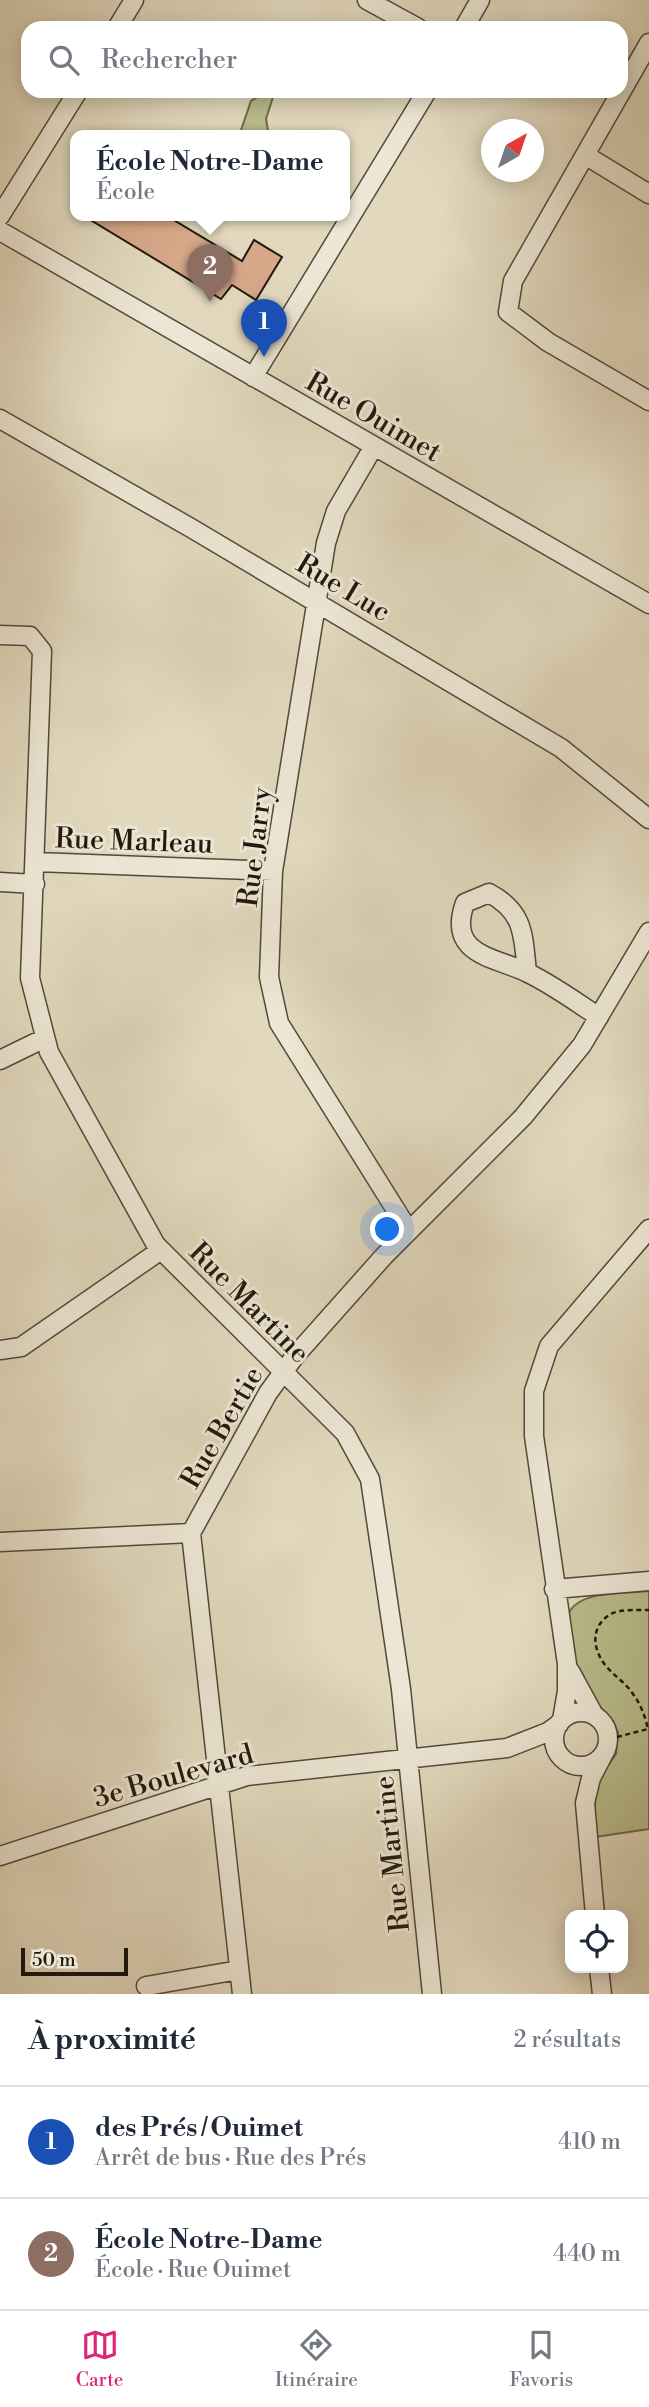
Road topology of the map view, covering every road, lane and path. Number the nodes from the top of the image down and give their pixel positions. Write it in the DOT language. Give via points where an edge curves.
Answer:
graph roads {
  1 [pos="134,0"];
  2 [pos="368,0"];
  3 [pos="480,0"];
  4 [pos="121,21"];
  5 [pos="406,21"];
  6 [pos="468,21"];
  7 [pos="649,43"];
  8 [pos="628,80"];
  9 [pos="74,98"];
  10 [pos="422,98"];
  11 [pos="618,98"];
  12 [pos="585,155"];
  13 [pos="649,194"];
  14 [pos="0,216"];
  15 [pos="350,217"];
  16 [pos="347,221"];
  17 [pos="0,230"];
  18 [pos="253,377"];
  19 [pos="649,401"];
  20 [pos="0,419"];
  21 [pos="374,446"];
  22 [pos="317,602"];
  23 [pos="649,604"];
  24 [pos="0,635"];
  25 [pos="649,819"];
  26 [pos="36,862"];
  27 [pos="273,871"];
  28 [pos="0,882"];
  29 [pos="35,884"];
  30 [pos="649,932"];
  31 [pos="527,972"];
  32 [pos="599,1017"];
  33 [pos="45,1038"];
  34 [pos="0,1060"];
  35 [pos="649,1229"];
  36 [pos="410,1231"];
  37 [pos="161,1250"];
  38 [pos="0,1350"];
  39 [pos="284,1372"];
  40 [pos="191,1533"];
  41 [pos="0,1542"];
  42 [pos="649,1581"];
  43 [pos="554,1589"];
  44 [pos="649,1610"];
  45 [pos="567,1664"];
  46 [pos="594,1715"];
  47 [pos="560,1722"];
  48 [pos="617,1737"];
  49 [pos="507,1748"];
  50 [pos="603,1755"];
  51 [pos="564,1760"];
  52 [pos="407,1761"];
  53 [pos="219,1785"];
  54 [pos="585,1803"];
  55 [pos="0,1856"];
  56 [pos="594,1910"];
  57 [pos="239,1970"];
  58 [pos="600,1973"];
  59 [pos="146,1986"];
  60 [pos="242,1994"];
  61 [pos="432,1994"];
  62 [pos="602,1994"];
  1 -- 4 [label="street"];
  2 -- 5 [label="street"];
  3 -- 6 [label="street"];
  7 -- 8 [label="street"];
  9 -- 14 [label="street"];
  10 -- 15 [label="street"];
  11 -- 12 [label="street"];
  12 -- 13 [label="street"];
  12 -- 19 [label="street" via="513,281 508,312 548,342"];
  16 -- 18 [label="street"];
  17 -- 18 [label="street, Rue Ouimet"];
  18 -- 21 [label="street, Rue Ouimet"];
  20 -- 22 [label="street, Rue Luc"];
  21 -- 22 [label="street, Rue Jarry" via="336,511"];
  21 -- 23 [label="street, Rue Ouimet"];
  22 -- 25 [label="street, Rue Luc" via="561,748"];
  22 -- 27 [label="street, Rue Jarry"];
  24 -- 26 [label="street, Rue Martine" via="30,636 42,651"];
  26 -- 27 [label="street, Rue Marleau"];
  26 -- 29 [label="street, Rue Martine"];
  27 -- 36 [label="street, Rue Jarry" via="269,977 279,1023"];
  28 -- 29 [label="street"];
  29 -- 33 [label="street, Rue Martine" via="30,978"];
  30 -- 32 [label="street, Rue Bertie"];
  31 -- 31 [label="street" via="492,961 469,946 460,918 465,904 489,893 505,901 523,936"];
  31 -- 32 [label="street"];
  32 -- 36 [label="street, Rue Bertie" via="523,1117"];
  33 -- 34 [label="street"];
  33 -- 37 [label="street, Rue Martine"];
  35 -- 43 [label="street" via="549,1346 534,1391 534,1436"];
  36 -- 39 [label="street, Rue Bertie"];
  37 -- 38 [label="street" via="21,1347"];
  37 -- 39 [label="street, Rue Martine"];
  39 -- 40 [label="street, Rue Bertie"];
  39 -- 52 [label="street, Rue Martine" via="345,1433 370,1479"];
  40 -- 41 [label="street"];
  40 -- 53 [label="street, Rue Bertie"];
  42 -- 43 [label="street"];
  43 -- 45 [label="street"];
  44 -- 48 [label="path" via="612,1613 597,1626 594,1643 598,1654 631,1691 648,1729"];
  45 -- 46 [label="street"];
  45 -- 47 [label="street"];
  46 -- 47 [label="street" via="581,1712"];
  46 -- 50 [label="street" via="607,1733"];
  47 -- 49 [label="street" via="548,1732"];
  47 -- 51 [label="street" via="554,1742"];
  49 -- 51 [label="street" via="552,1753"];
  49 -- 52 [label="street, 3e Boulevard"];
  50 -- 51 [label="street" via="586,1766"];
  50 -- 54 [label="street"];
  51 -- 54 [label="street"];
  52 -- 53 [label="street, 3e Boulevard" via="247,1776"];
  52 -- 61 [label="street, Rue Martine"];
  53 -- 55 [label="street, 3e Boulevard"];
  53 -- 57 [label="street, Rue Bertie"];
  54 -- 56 [label="street"];
  57 -- 59 [label="street"];
  57 -- 60 [label="street, Rue Bertie"];
  58 -- 62 [label="street"];
}
